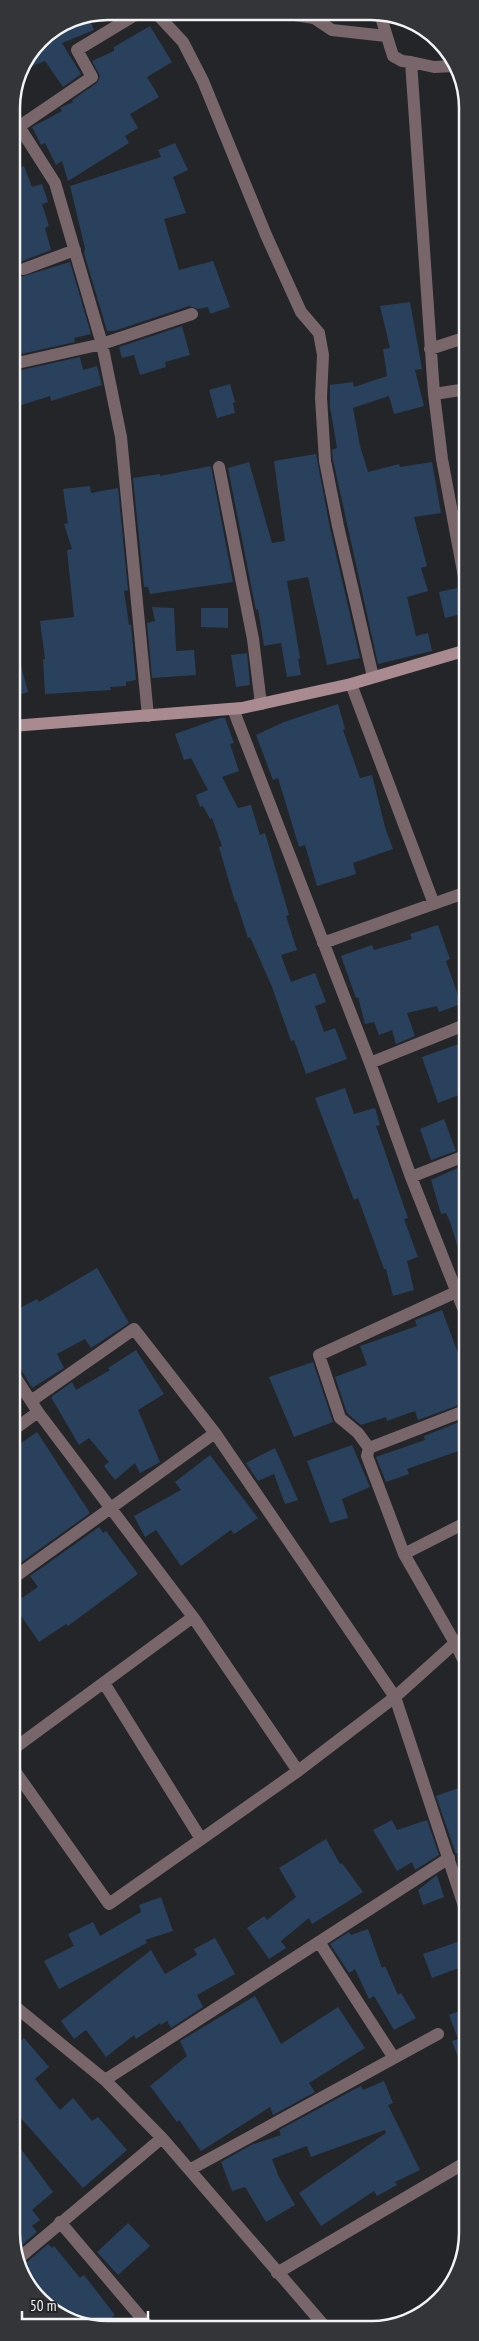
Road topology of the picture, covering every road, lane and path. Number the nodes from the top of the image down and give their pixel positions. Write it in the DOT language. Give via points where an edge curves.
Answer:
graph roads {
  1 [pos="127,20"];
  2 [pos="162,20"];
  3 [pos="317,20"];
  4 [pos="382,21"];
  5 [pos="386,36"];
  6 [pos="411,62"];
  7 [pos="448,67"];
  8 [pos="20,127"];
  9 [pos="20,135"];
  10 [pos="75,250"];
  11 [pos="24,269"];
  12 [pos="192,314"];
  13 [pos="459,340"];
  14 [pos="102,344"];
  15 [pos="430,349"];
  16 [pos="20,362"];
  17 [pos="459,390"];
  18 [pos="434,394"];
  19 [pos="219,467"];
  20 [pos="459,550"];
  21 [pos="459,655"];
  22 [pos="373,678"];
  23 [pos="352,684"];
  24 [pos="261,704"];
  25 [pos="233,709"];
  26 [pos="148,716"];
  27 [pos="20,725"];
  28 [pos="459,895"];
  29 [pos="434,904"];
  30 [pos="324,943"];
  31 [pos="459,1027"];
  32 [pos="370,1063"];
  33 [pos="459,1159"];
  34 [pos="411,1177"];
  35 [pos="459,1282"];
  36 [pos="459,1290"];
  37 [pos="20,1384"];
  38 [pos="35,1406"];
  39 [pos="459,1413"];
  40 [pos="20,1422"];
  41 [pos="215,1433"];
  42 [pos="369,1448"];
  43 [pos="111,1507"];
  44 [pos="459,1526"];
  45 [pos="404,1554"];
  46 [pos="20,1573"];
  47 [pos="193,1617"];
  48 [pos="459,1641"];
  49 [pos="454,1643"];
  50 [pos="459,1652"];
  51 [pos="104,1683"];
  52 [pos="395,1696"];
  53 [pos="20,1744"];
  54 [pos="298,1771"];
  55 [pos="20,1777"];
  56 [pos="201,1839"];
  57 [pos="449,1858"];
  58 [pos="459,1888"];
  59 [pos="319,1942"];
  60 [pos="20,2011"];
  61 [pos="438,2034"];
  62 [pos="394,2058"];
  63 [pos="105,2080"];
  64 [pos="162,2138"];
  65 [pos="459,2166"];
  66 [pos="191,2169"];
  67 [pos="60,2222"];
  68 [pos="23,2256"];
  69 [pos="277,2273"];
  70 [pos="144,2321"];
  71 [pos="320,2321"];
  1 -- 8 [label="street" via="77,50 92,77"];
  2 -- 22 [label="street" via="183,42 203,81 301,312 319,333 325,461"];
  3 -- 5 [label="street" via="332,30"];
  4 -- 5 [label="street"];
  5 -- 6 [label="street" via="393,56"];
  6 -- 7 [label="street" via="434,68"];
  6 -- 15 [label="street"];
  9 -- 10 [label="street" via="55,183"];
  10 -- 11 [label="street"];
  10 -- 14 [label="street"];
  12 -- 14 [label="street"];
  13 -- 15 [label="street"];
  14 -- 16 [label="street"];
  14 -- 26 [label="street" via="121,437"];
  15 -- 18 [label="street"];
  17 -- 18 [label="street"];
  18 -- 20 [label="street"];
  19 -- 24 [label="street" via="253,639"];
  21 -- 22 [label="street"];
  22 -- 23 [label="street"];
  23 -- 24 [label="street"];
  23 -- 29 [label="street"];
  24 -- 25 [label="street"];
  25 -- 26 [label="street"];
  25 -- 30 [label="street"];
  26 -- 27 [label="street"];
  28 -- 29 [label="street"];
  29 -- 30 [label="street"];
  30 -- 32 [label="street"];
  31 -- 32 [label="street"];
  32 -- 34 [label="street"];
  33 -- 34 [label="street"];
  34 -- 35 [label="street"];
  36 -- 42 [label="street" via="320,1355 340,1418 358,1433"];
  37 -- 38 [label="street"];
  38 -- 40 [label="street"];
  38 -- 41 [label="street" via="134,1329"];
  38 -- 43 [label="street"];
  39 -- 42 [label="street"];
  41 -- 43 [label="street"];
  41 -- 52 [label="street"];
  42 -- 45 [label="street" via="368,1465"];
  43 -- 46 [label="street"];
  43 -- 47 [label="street"];
  44 -- 45 [label="street"];
  45 -- 49 [label="street"];
  47 -- 51 [label="street"];
  47 -- 54 [label="street"];
  48 -- 49 [label="street"];
  49 -- 50 [label="street"];
  49 -- 52 [label="street"];
  51 -- 53 [label="street"];
  51 -- 56 [label="street"];
  52 -- 54 [label="street"];
  52 -- 57 [label="street"];
  54 -- 56 [label="street"];
  55 -- 56 [label="street" via="109,1904"];
  57 -- 58 [label="street"];
  57 -- 59 [label="street"];
  59 -- 62 [label="street"];
  59 -- 63 [label="street"];
  60 -- 63 [label="street"];
  61 -- 62 [label="street"];
  62 -- 66 [label="street"];
  63 -- 64 [label="street"];
  64 -- 66 [label="street"];
  64 -- 67 [label="street"];
  65 -- 69 [label="street"];
  66 -- 69 [label="street"];
  67 -- 68 [label="street"];
  67 -- 70 [label="street"];
  69 -- 71 [label="street"];
}
